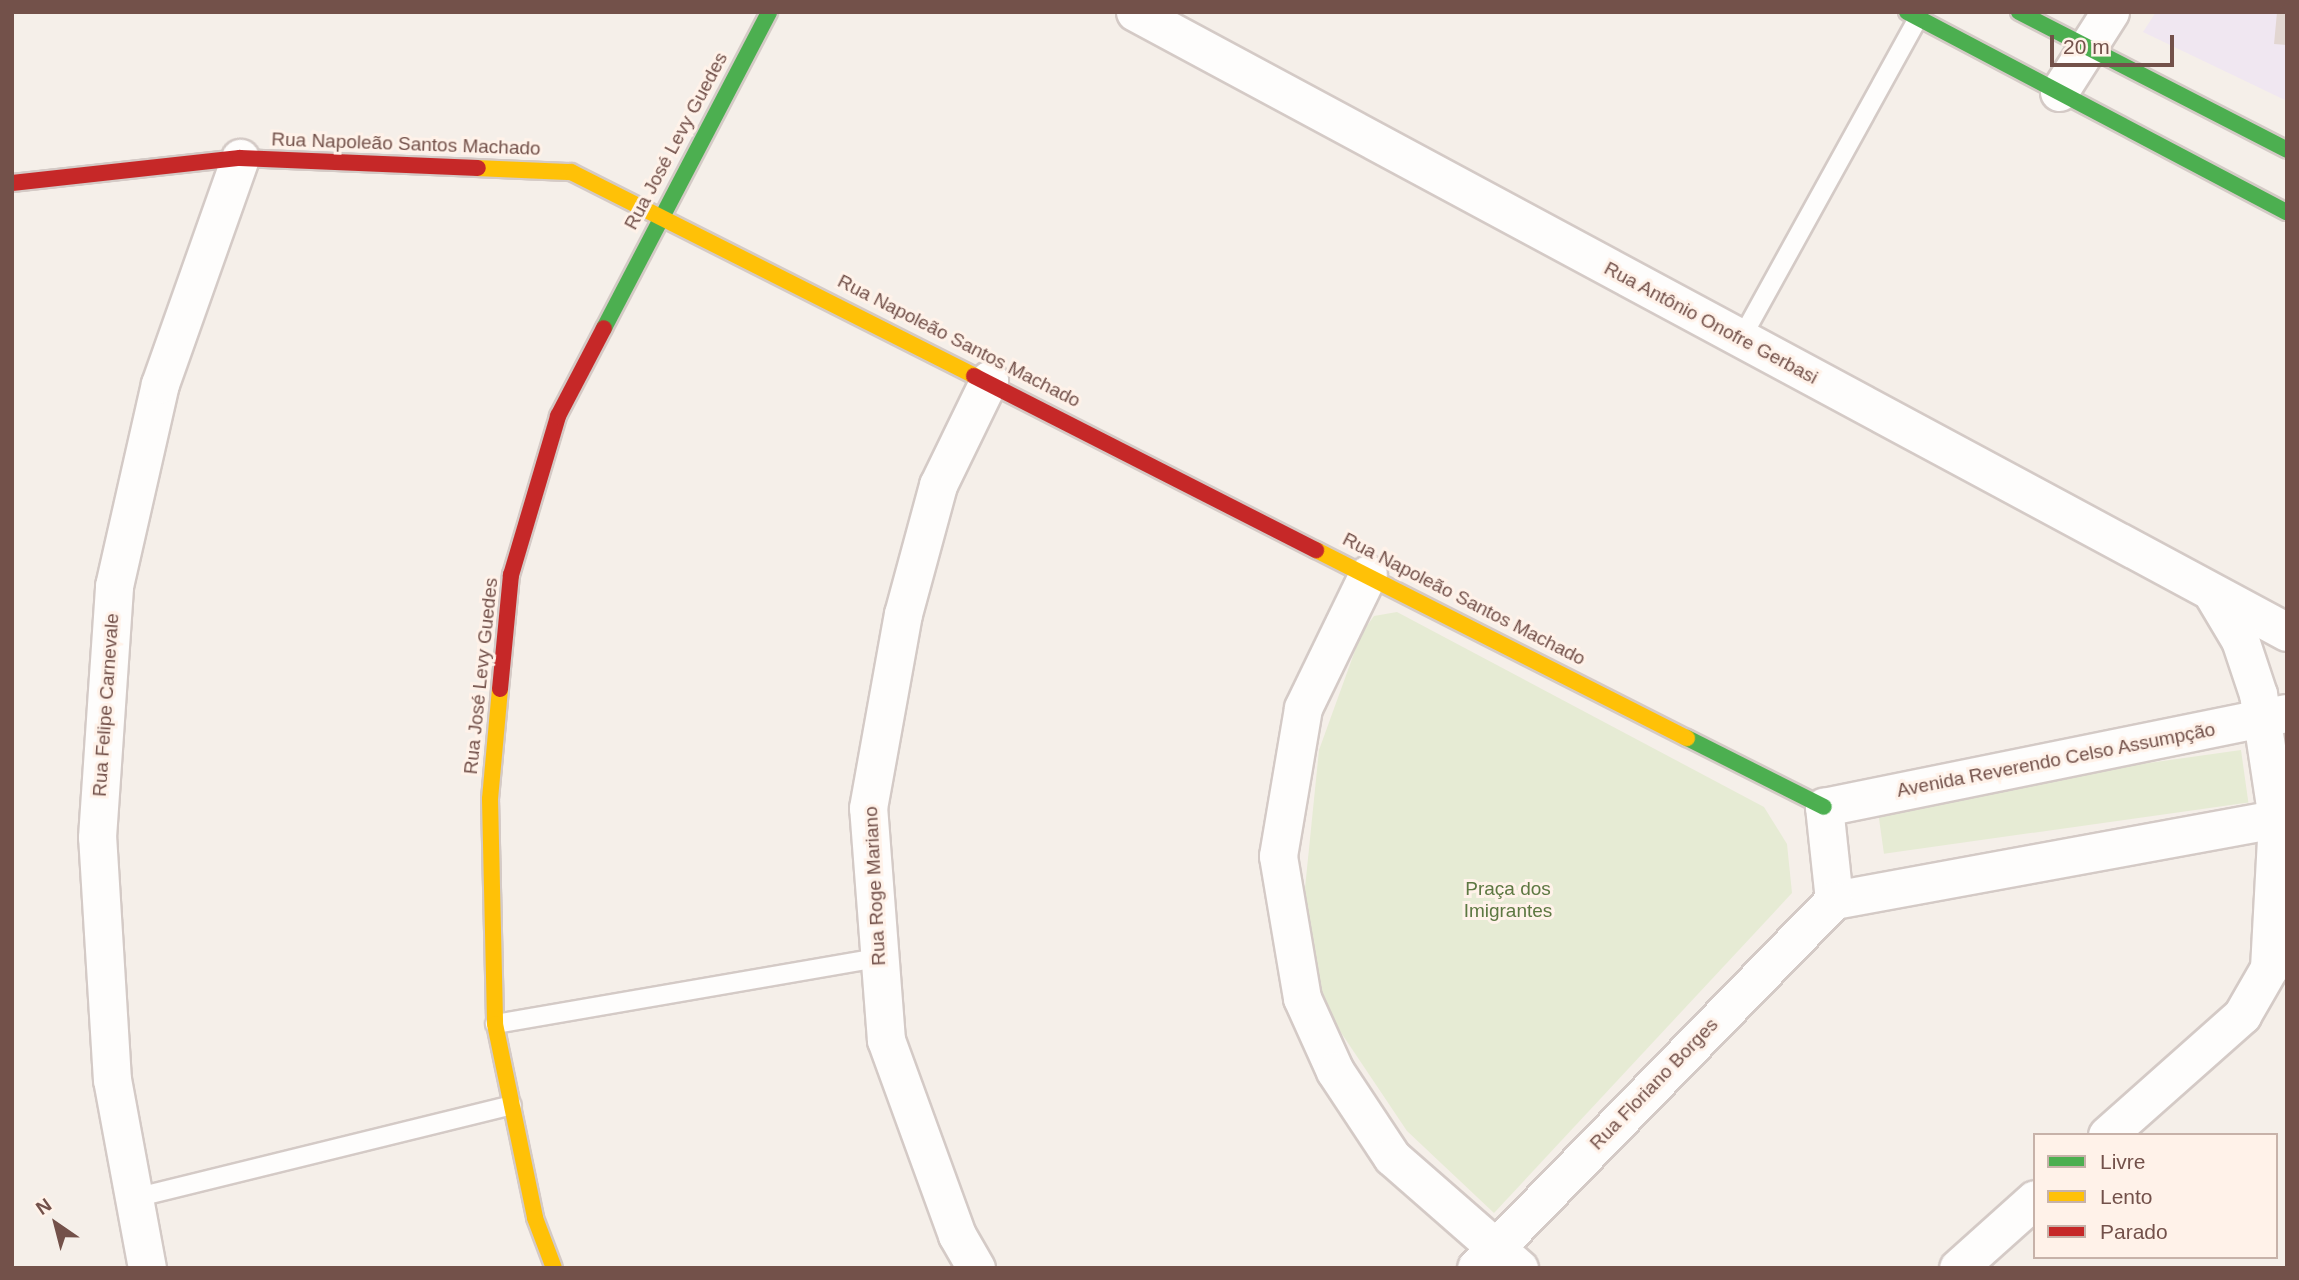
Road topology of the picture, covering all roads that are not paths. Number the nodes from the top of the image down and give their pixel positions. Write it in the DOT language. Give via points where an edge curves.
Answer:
graph roads {
  1 [pos="769,12"];
  2 [pos="1135,12"];
  3 [pos="2019,12"];
  4 [pos="2110,12"];
  5 [pos="1912,15"];
  6 [pos="2086,47"];
  7 [pos="2059,92"];
  8 [pos="2287,150"];
  9 [pos="240,158"];
  10 [pos="12,183"];
  11 [pos="661,212"];
  12 [pos="2287,212"];
  13 [pos="1741,340"];
  14 [pos="989,380"];
  15 [pos="1368,574"];
  16 [pos="2212,592"];
  17 [pos="2287,632"];
  18 [pos="2274,715"];
  19 [pos="1824,807"];
  20 [pos="2282,818"];
  21 [pos="1834,900"];
  22 [pos="879,958"];
  23 [pos="495,1024"];
  24 [pos="512,1105"];
  25 [pos="2109,1133"];
  26 [pos="134,1198"];
  27 [pos="2033,1201"];
  28 [pos="1496,1261"];
  29 [pos="147,1268"];
  30 [pos="554,1268"];
  31 [pos="976,1268"];
  32 [pos="1958,1268"];
  1 -- 11 [label="street, Rua José Levy Guedes"];
  2 -- 13 [label="street, Rua Antônio Onofre Gerbasi"];
  3 -- 6 [label="street"];
  4 -- 6 [label="street"];
  5 -- 7 [label="street"];
  5 -- 13 [label="lane"];
  6 -- 7 [label="street"];
  6 -- 8 [label="street"];
  7 -- 12 [label="street"];
  9 -- 10 [label="street, Rua Napoleão Santos Machado"];
  9 -- 11 [label="street, Rua Napoleão Santos Machado" via="571,172"];
  9 -- 26 [label="street, Rua Felipe Carnevale" via="160,384 114,586 97,837 113,1080"];
  11 -- 14 [label="street, Rua Napoleão Santos Machado"];
  11 -- 23 [label="street, Rua José Levy Guedes" via="558,416 511,575 490,799"];
  13 -- 16 [label="street, Rua Antônio Onofre Gerbasi"];
  14 -- 15 [label="street, Rua Napoleão Santos Machado"];
  14 -- 22 [label="street, Rua Roge Mariano" via="938,485 903,614 868,808"];
  15 -- 19 [label="street, Rua Napoleão Santos Machado"];
  15 -- 28 [label="street" via="1303,708 1278,856 1303,998 1335,1071 1392,1157"];
  16 -- 17 [label="street, Rua Antônio Onofre Gerbasi"];
  16 -- 18 [label="street"];
  18 -- 19 [label="street, Avenida Reverendo Celso Assumpção"];
  18 -- 20 [label="street"];
  19 -- 21 [label="street"];
  20 -- 21 [label="street"];
  20 -- 25 [label="street" via="2269,968 2242,1015"];
  21 -- 28 [label="street, Rua Floriano Borges"];
  22 -- 23 [label="lane"];
  22 -- 31 [label="street, Rua Roge Mariano" via="886,1040 957,1235"];
  23 -- 24 [label="street, Rua José Levy Guedes"];
  24 -- 26 [label="lane"];
  24 -- 30 [label="street, Rua José Levy Guedes" via="535,1218"];
  26 -- 29 [label="street, Rua Felipe Carnevale"];
  27 -- 32 [label="street"];
}
